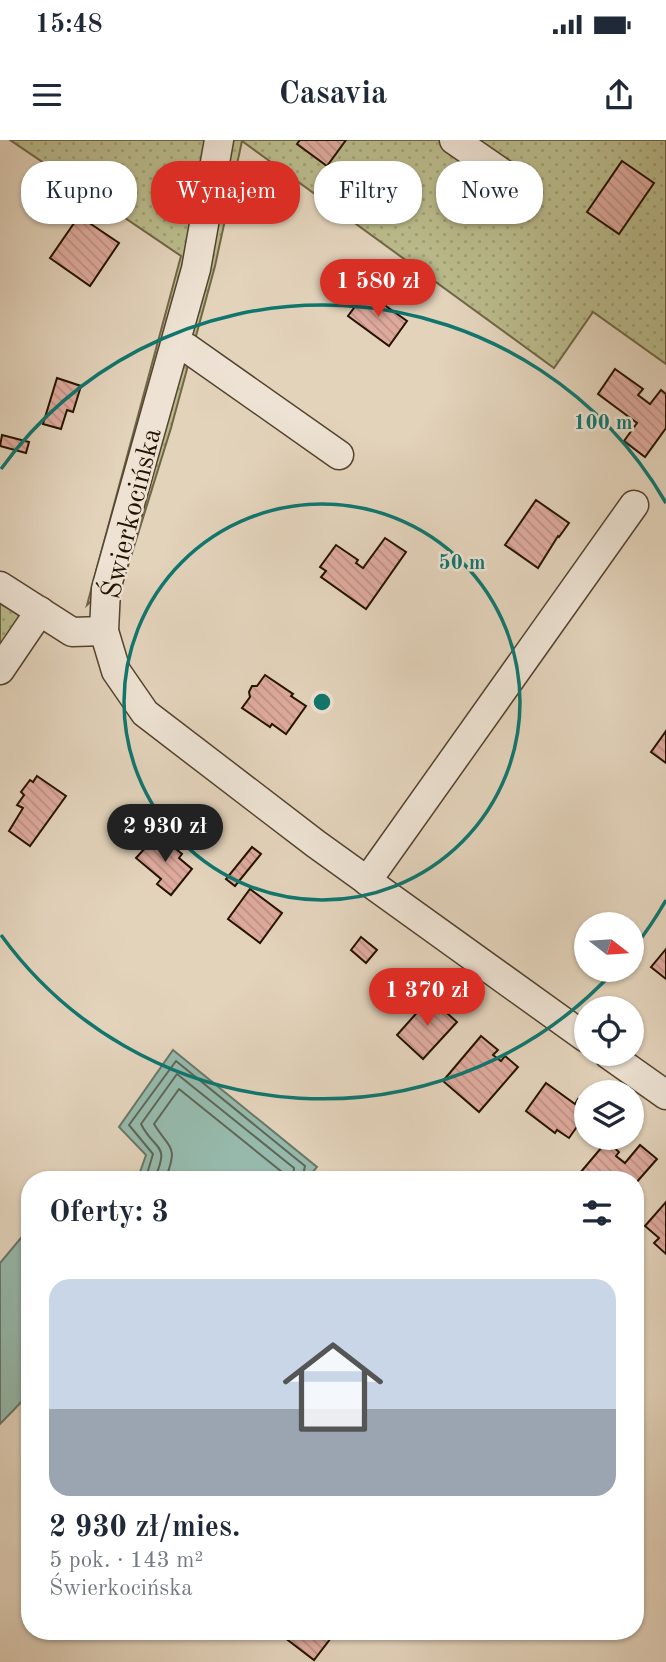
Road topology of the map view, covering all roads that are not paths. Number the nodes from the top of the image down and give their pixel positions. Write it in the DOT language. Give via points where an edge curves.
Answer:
graph roads {
  1 [pos="219,140"];
  2 [pos="454,140"];
  3 [pos="485,161"];
  4 [pos="175,346"];
  5 [pos="339,455"];
  6 [pos="634,505"];
  7 [pos="0,586"];
  8 [pos="40,611"];
  9 [pos="104,631"];
  10 [pos="0,670"];
  11 [pos="367,881"];
  12 [pos="574,1029"];
  13 [pos="625,1066"];
  14 [pos="666,1095"];
  1 -- 4 [label="street, Świerkocińska" via="196,269"];
  2 -- 3 [label="street"];
  4 -- 5 [label="street" via="187,348"];
  4 -- 9 [label="street, Świerkocińska" via="106,589"];
  6 -- 11 [label="street"];
  7 -- 8 [label="street"];
  8 -- 9 [label="street" via="72,632"];
  8 -- 10 [label="street"];
  9 -- 11 [label="street, Świerkocińska" via="116,671 145,713"];
  11 -- 12 [label="street, Świerkocińska"];
  13 -- 14 [label="street"];
}
